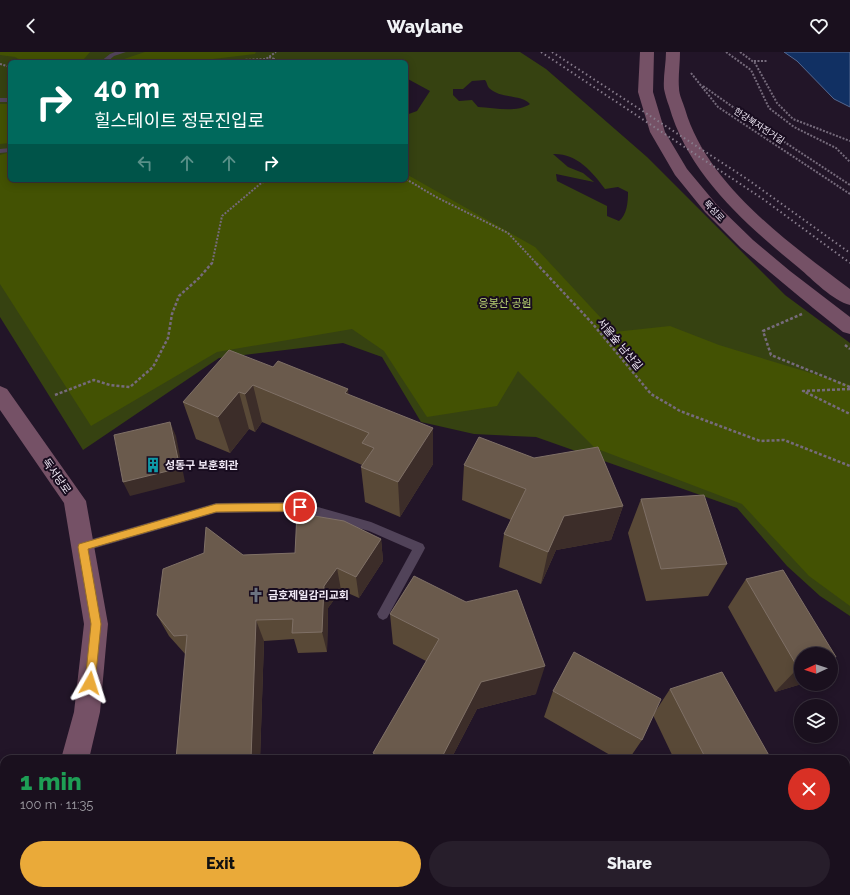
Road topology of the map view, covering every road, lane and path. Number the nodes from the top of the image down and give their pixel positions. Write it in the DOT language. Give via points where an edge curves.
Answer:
graph roads {
  1 [pos="123,52"];
  2 [pos="276,52"];
  3 [pos="647,52"];
  4 [pos="673,52"];
  5 [pos="726,52"];
  6 [pos="740,52"];
  7 [pos="269,57"];
  8 [pos="106,60"];
  9 [pos="257,60"];
  10 [pos="274,60"];
  11 [pos="753,61"];
  12 [pos="767,61"];
  13 [pos="689,71"];
  14 [pos="699,84"];
  15 [pos="850,141"];
  16 [pos="850,162"];
  17 [pos="408,180"];
  18 [pos="264,182"];
  19 [pos="850,185"];
  20 [pos="850,194"];
  21 [pos="850,299"];
  22 [pos="805,313"];
  23 [pos="850,327"];
  24 [pos="850,388"];
  25 [pos="0,394"];
  26 [pos="55,395"];
  27 [pos="850,414"];
  28 [pos="850,466"];
  29 [pos="82,547"];
  30 [pos="383,614"];
  31 [pos="76,755"];
  1 -- 8 [label="lane"];
  2 -- 7 [label="path"];
  3 -- 23 [label="main road, 뚝섬로" via="643,76 649,110 677,167 711,209 734,232"];
  4 -- 21 [label="main road" via="670,80 672,96 686,133 716,180 762,229"];
  5 -- 16 [label="path" via="751,70 769,108 794,126 836,148"];
  6 -- 11 [label="path"];
  7 -- 9 [label="path"];
  7 -- 10 [label="path"];
  11 -- 12 [label="path"];
  11 -- 15 [label="path" via="777,103 792,119"];
  13 -- 14 [label="path, 한강북자전거길"];
  14 -- 19 [label="path" via="737,112"];
  14 -- 20 [label="path, 한강북자전거길" via="718,107"];
  17 -- 28 [label="path, 서울숲 남산길" via="508,233 592,323 651,394 680,411 760,441 784,440"];
  18 -- 26 [label="path" via="222,216 213,262 179,296 172,314 168,338 153,367 130,387 94,380"];
  22 -- 24 [label="path" via="763,331 771,355"];
  24 -- 27 [label="path" via="804,391"];
  25 -- 29 [label="main road, 독서당로" via="75,501"];
  29 -- 30 [label="lane" via="216,508 300,507 371,527 419,548"];
  29 -- 31 [label="main road, 독서당로" via="96,624 87,712"];
}
